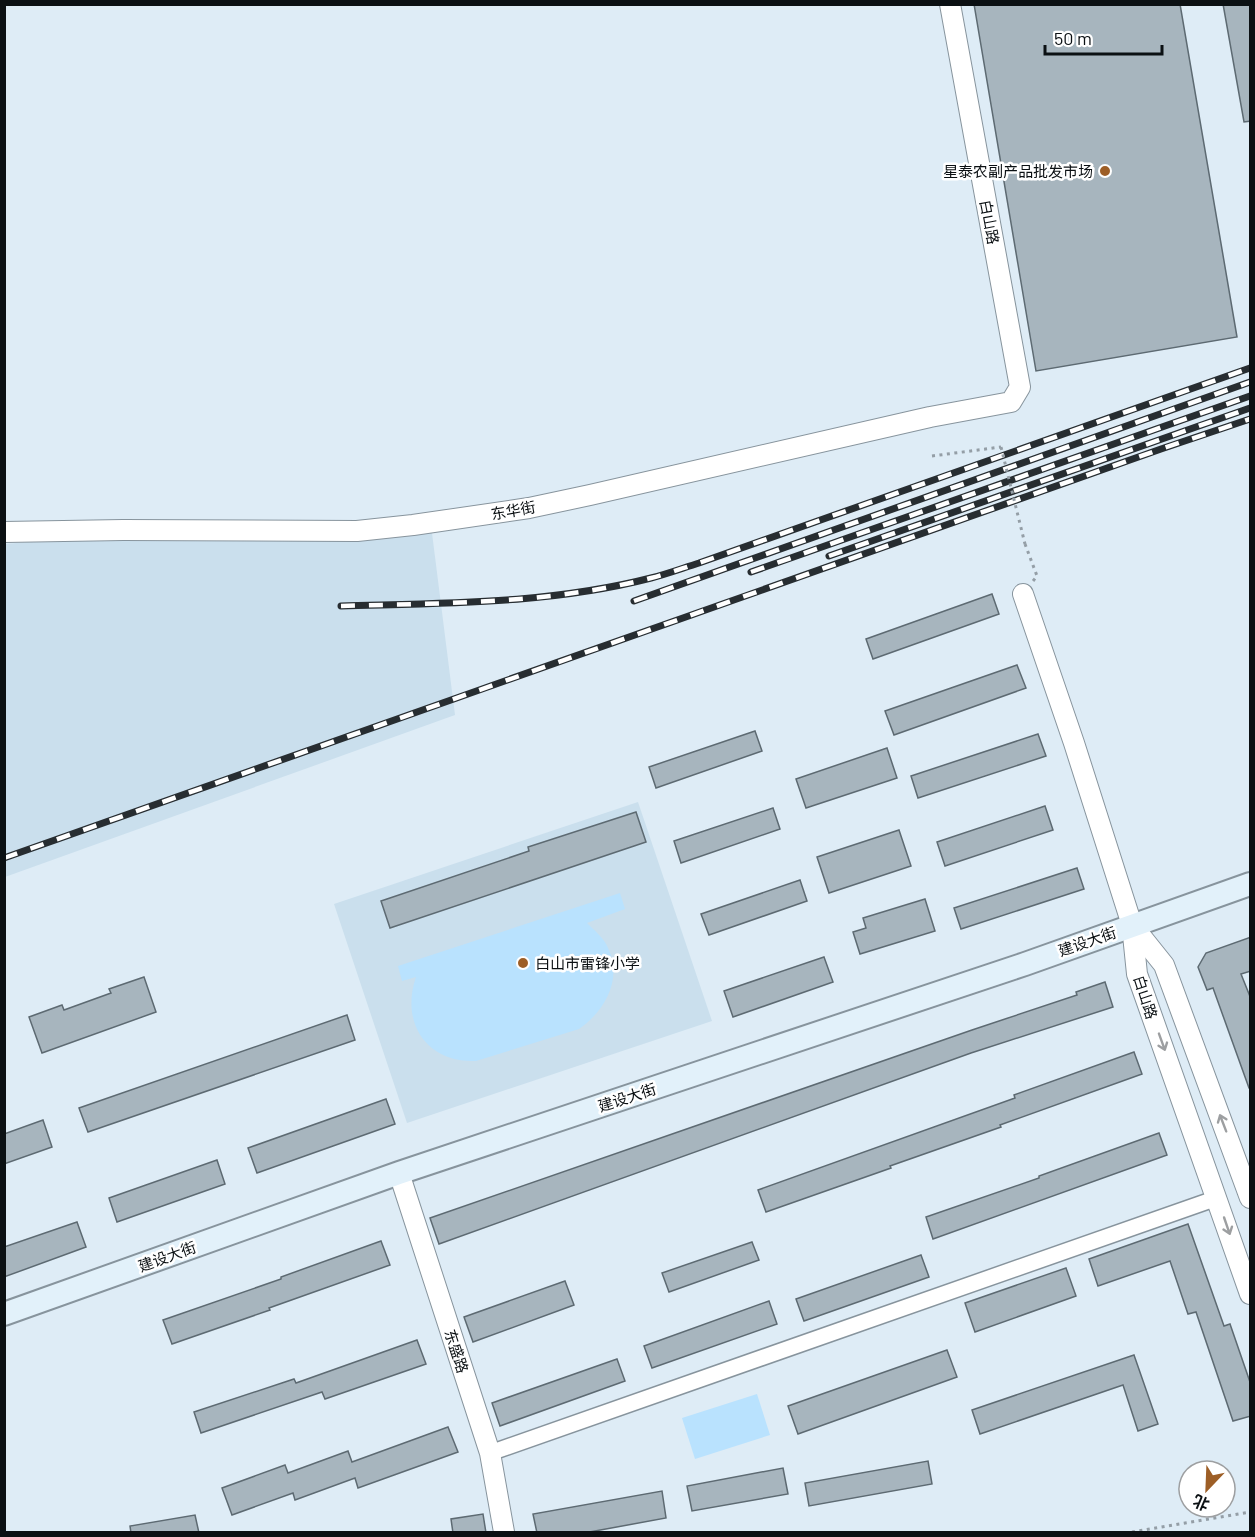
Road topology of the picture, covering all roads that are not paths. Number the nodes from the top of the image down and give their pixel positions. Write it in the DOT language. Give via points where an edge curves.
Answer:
graph roads {
  1 [pos="950,4"];
  2 [pos="1011,402"];
  3 [pos="4,532"];
  4 [pos="1023,594"];
  5 [pos="1251,884"];
  6 [pos="1132,925"];
  7 [pos="1244,1158"];
  8 [pos="399,1173"];
  9 [pos="1218,1198"];
  10 [pos="1251,1198"];
  11 [pos="1251,1294"];
  12 [pos="4,1314"];
  13 [pos="490,1453"];
  14 [pos="504,1533"];
  1 -- 2 [label="street, 白山路" via="1020,387"];
  2 -- 3 [label="street, 东华街" via="529,508 413,525 357,531"];
  4 -- 6 [label="street, 白山路"];
  5 -- 6 [label="main road, 建设大街"];
  7 -- 6 [label="street, one-way" via="1164,965"];
  6 -- 8 [label="main road, 建设大街"];
  6 -- 9 [label="street, 白山路, one-way" via="1137,975"];
  7 -- 10 [label="street"];
  8 -- 12 [label="main road, 建设大街"];
  8 -- 13 [label="street, 东盛路"];
  9 -- 11 [label="street, 白山路, one-way"];
  9 -- 13 [label="street"];
  13 -- 14 [label="street, 东盛路"];
}
